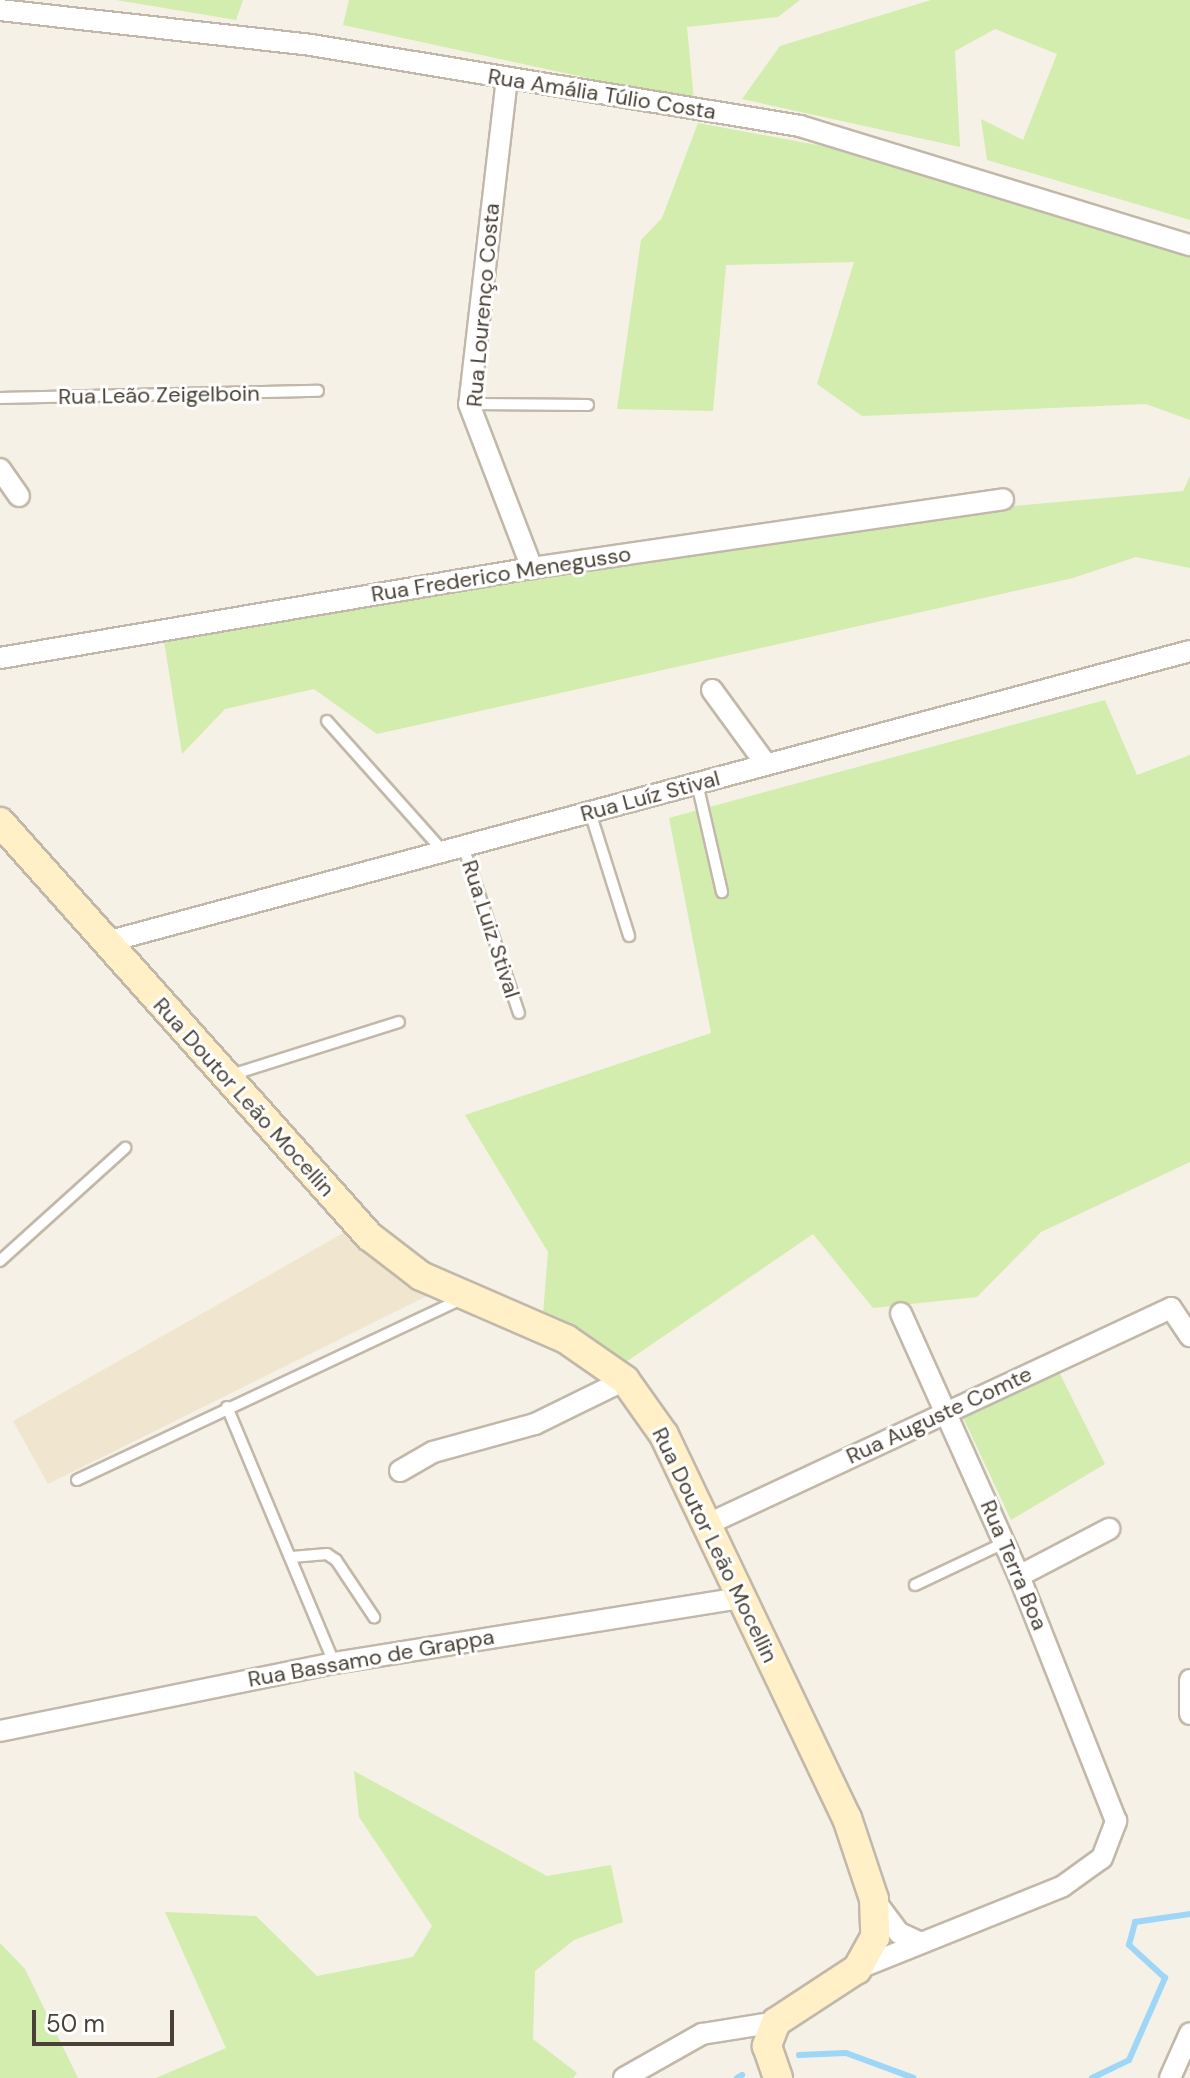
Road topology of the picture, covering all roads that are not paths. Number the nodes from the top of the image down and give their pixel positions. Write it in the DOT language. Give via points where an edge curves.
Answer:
graph roads {
  1 [pos="0,10"];
  2 [pos="507,78"];
  3 [pos="1190,245"];
  4 [pos="318,391"];
  5 [pos="0,398"];
  6 [pos="469,404"];
  7 [pos="588,405"];
  8 [pos="0,469"];
  9 [pos="19,496"];
  10 [pos="1003,499"];
  11 [pos="532,568"];
  12 [pos="1190,651"];
  13 [pos="0,658"];
  14 [pos="712,690"];
  15 [pos="327,721"];
  16 [pos="766,764"];
  17 [pos="697,783"];
  18 [pos="590,812"];
  19 [pos="0,822"];
  20 [pos="453,849"];
  21 [pos="722,892"];
  22 [pos="629,936"];
  23 [pos="110,941"];
  24 [pos="519,1013"];
  25 [pos="399,1022"];
  26 [pos="221,1078"];
  27 [pos="125,1148"];
  28 [pos="0,1261"];
  29 [pos="463,1298"];
  30 [pos="901,1313"];
  31 [pos="1190,1336"];
  32 [pos="625,1380"];
  33 [pos="227,1407"];
  34 [pos="947,1412"];
  35 [pos="400,1471"];
  36 [pos="77,1480"];
  37 [pos="708,1524"];
  38 [pos="1109,1529"];
  39 [pos="1004,1543"];
  40 [pos="292,1557"];
  41 [pos="1019,1576"];
  42 [pos="915,1585"];
  43 [pos="744,1597"];
  44 [pos="374,1617"];
  45 [pos="334,1663"];
  46 [pos="1188,1683"];
  47 [pos="1190,1714"];
  48 [pos="0,1731"];
  49 [pos="874,1899"];
  50 [pos="921,1943"];
  51 [pos="857,1969"];
  52 [pos="776,2022"];
  53 [pos="1190,2033"];
  54 [pos="624,2078"];
  55 [pos="778,2078"];
  56 [pos="1170,2078"];
  1 -- 2 [label="street, Rua Amália Túlio Costa" via="311,45"];
  2 -- 3 [label="street, Rua Amália Túlio Costa" via="800,126"];
  2 -- 6 [label="street, Rua Lourenço Costa"];
  4 -- 5 [label="lane, Rua Leão Zeigelboin"];
  6 -- 7 [label="lane"];
  6 -- 11 [label="street, Rua Lourenço Costa"];
  8 -- 9 [label="street"];
  10 -- 11 [label="street, Rua Frederico Menegusso"];
  11 -- 13 [label="street, Rua Frederico Menegusso"];
  12 -- 16 [label="street, Rua Luíz Stival"];
  14 -- 16 [label="street"];
  15 -- 20 [label="lane, Rua Luiz Stival"];
  16 -- 17 [label="street, Rua Luíz Stival"];
  17 -- 18 [label="street, Rua Luíz Stival"];
  17 -- 21 [label="lane"];
  18 -- 20 [label="street, Rua Luíz Stival"];
  18 -- 22 [label="lane"];
  19 -- 23 [label="street, Rua Doutor Leão Mocellin"];
  20 -- 23 [label="street, Rua Luíz Stival"];
  20 -- 24 [label="lane, Rua Luiz Stival"];
  23 -- 26 [label="street, Rua Doutor Leão Mocellin"];
  25 -- 26 [label="lane"];
  26 -- 29 [label="street, Rua Doutor Leão Mocellin" via="369,1236"];
  27 -- 28 [label="lane"];
  29 -- 32 [label="street, Rua Doutor Leão Mocellin" via="566,1339"];
  29 -- 33 [label="lane"];
  30 -- 34 [label="street, Rua Terra Boa"];
  31 -- 34 [label="street, Rua Auguste Comte" via="1171,1308"];
  32 -- 35 [label="street" via="535,1424 433,1452"];
  32 -- 37 [label="street, Rua Doutor Leão Mocellin" via="664,1435"];
  33 -- 36 [label="lane"];
  33 -- 40 [label="lane"];
  34 -- 37 [label="street, Rua Auguste Comte"];
  34 -- 39 [label="street, Rua Terra Boa"];
  37 -- 43 [label="street, Rua Doutor Leão Mocellin"];
  38 -- 41 [label="street"];
  39 -- 41 [label="street, Rua Terra Boa"];
  39 -- 42 [label="lane"];
  40 -- 44 [label="lane" via="327,1554 336,1560"];
  40 -- 45 [label="lane"];
  41 -- 50 [label="street, Rua Terra Boa" via="1116,1821 1102,1858 1063,1886"];
  43 -- 45 [label="street, Rua Bassamo de Grappa"];
  43 -- 49 [label="street, Rua Doutor Leão Mocellin" via="847,1818"];
  45 -- 48 [label="street, Rua Bassamo de Grappa"];
  46 -- 47 [label="street"];
  49 -- 50 [label="street" via="899,1933"];
  49 -- 51 [label="street, Rua Doutor Leão Mocellin" via="875,1937"];
  50 -- 51 [label="street"];
  51 -- 52 [label="street, Rua Doutor Leão Mocellin"];
  52 -- 54 [label="street" via="702,2034"];
  52 -- 55 [label="street" via="767,2046"];
  53 -- 56 [label="street"];
}
